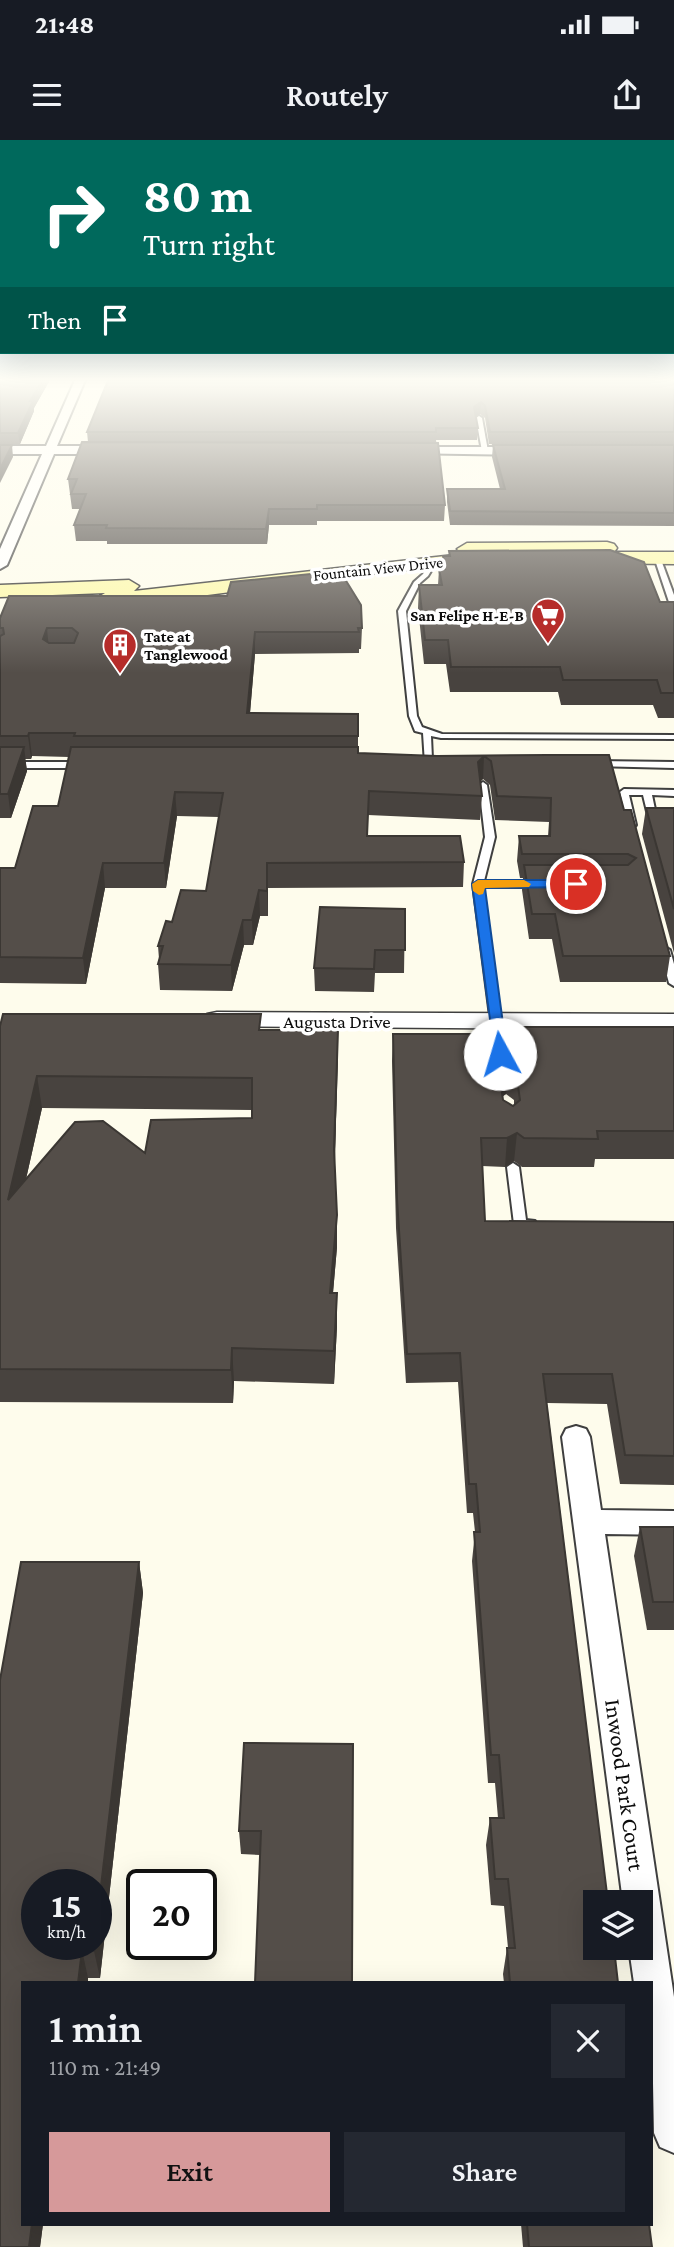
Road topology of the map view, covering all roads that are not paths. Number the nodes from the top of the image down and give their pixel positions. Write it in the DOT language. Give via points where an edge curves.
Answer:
graph roads {
  1 [pos="39,476"];
  2 [pos="668,554"];
  3 [pos="432,556"];
  4 [pos="0,565"];
  5 [pos="281,574"];
  6 [pos="0,591"];
  7 [pos="0,603"];
  8 [pos="674,604"];
  9 [pos="427,734"];
  10 [pos="674,737"];
  11 [pos="455,762"];
  12 [pos="578,764"];
  13 [pos="0,765"];
  14 [pos="92,765"];
  15 [pos="674,765"];
  16 [pos="483,785"];
  17 [pos="647,793"];
  18 [pos="674,793"];
  19 [pos="674,821"];
  20 [pos="635,837"];
  21 [pos="478,884"];
  22 [pos="545,884"];
  23 [pos="663,943"];
  24 [pos="674,983"];
  25 [pos="196,1020"];
  26 [pos="496,1021"];
  27 [pos="674,1022"];
  28 [pos="500,1054"];
  29 [pos="513,1167"];
  30 [pos="545,1225"];
  31 [pos="576,1437"];
  32 [pos="588,1522"];
  33 [pos="674,1523"];
  34 [pos="653,1981"];
  35 [pos="653,1984"];
  36 [pos="674,2133"];
  1 -- 4 [label="street"];
  2 -- 3 [label="main road, Fountain View Drive"];
  2 -- 8 [label="lane"];
  3 -- 5 [label="main road, Fountain View Drive"];
  3 -- 9 [label="lane" via="426,575 402,611 413,716 418,729"];
  5 -- 6 [label="main road, Fountain View Drive" via="107,589"];
  5 -- 7 [label="main road, Fountain View Drive" via="161,595"];
  9 -- 10 [label="lane"];
  9 -- 11 [label="lane" via="428,762"];
  12 -- 15 [label="lane"];
  13 -- 14 [label="lane"];
  16 -- 21 [label="lane" via="490,837"];
  17 -- 18 [label="lane"];
  17 -- 19 [label="lane" via="653,821"];
  17 -- 20 [label="lane" via="624,792"];
  21 -- 22 [label="lane"];
  21 -- 26 [label="lane"];
  23 -- 24 [label="lane"];
  25 -- 26 [label="street, Augusta Drive"];
  26 -- 27 [label="street, Augusta Drive"];
  26 -- 28 [label="lane"];
  29 -- 30 [label="lane" via="520,1224"];
  31 -- 32 [label="street, Inwood Park Court"];
  32 -- 33 [label="street"];
  32 -- 34 [label="street, Inwood Park Court"];
  35 -- 36 [label="street, Inwood Park Court"];
}
